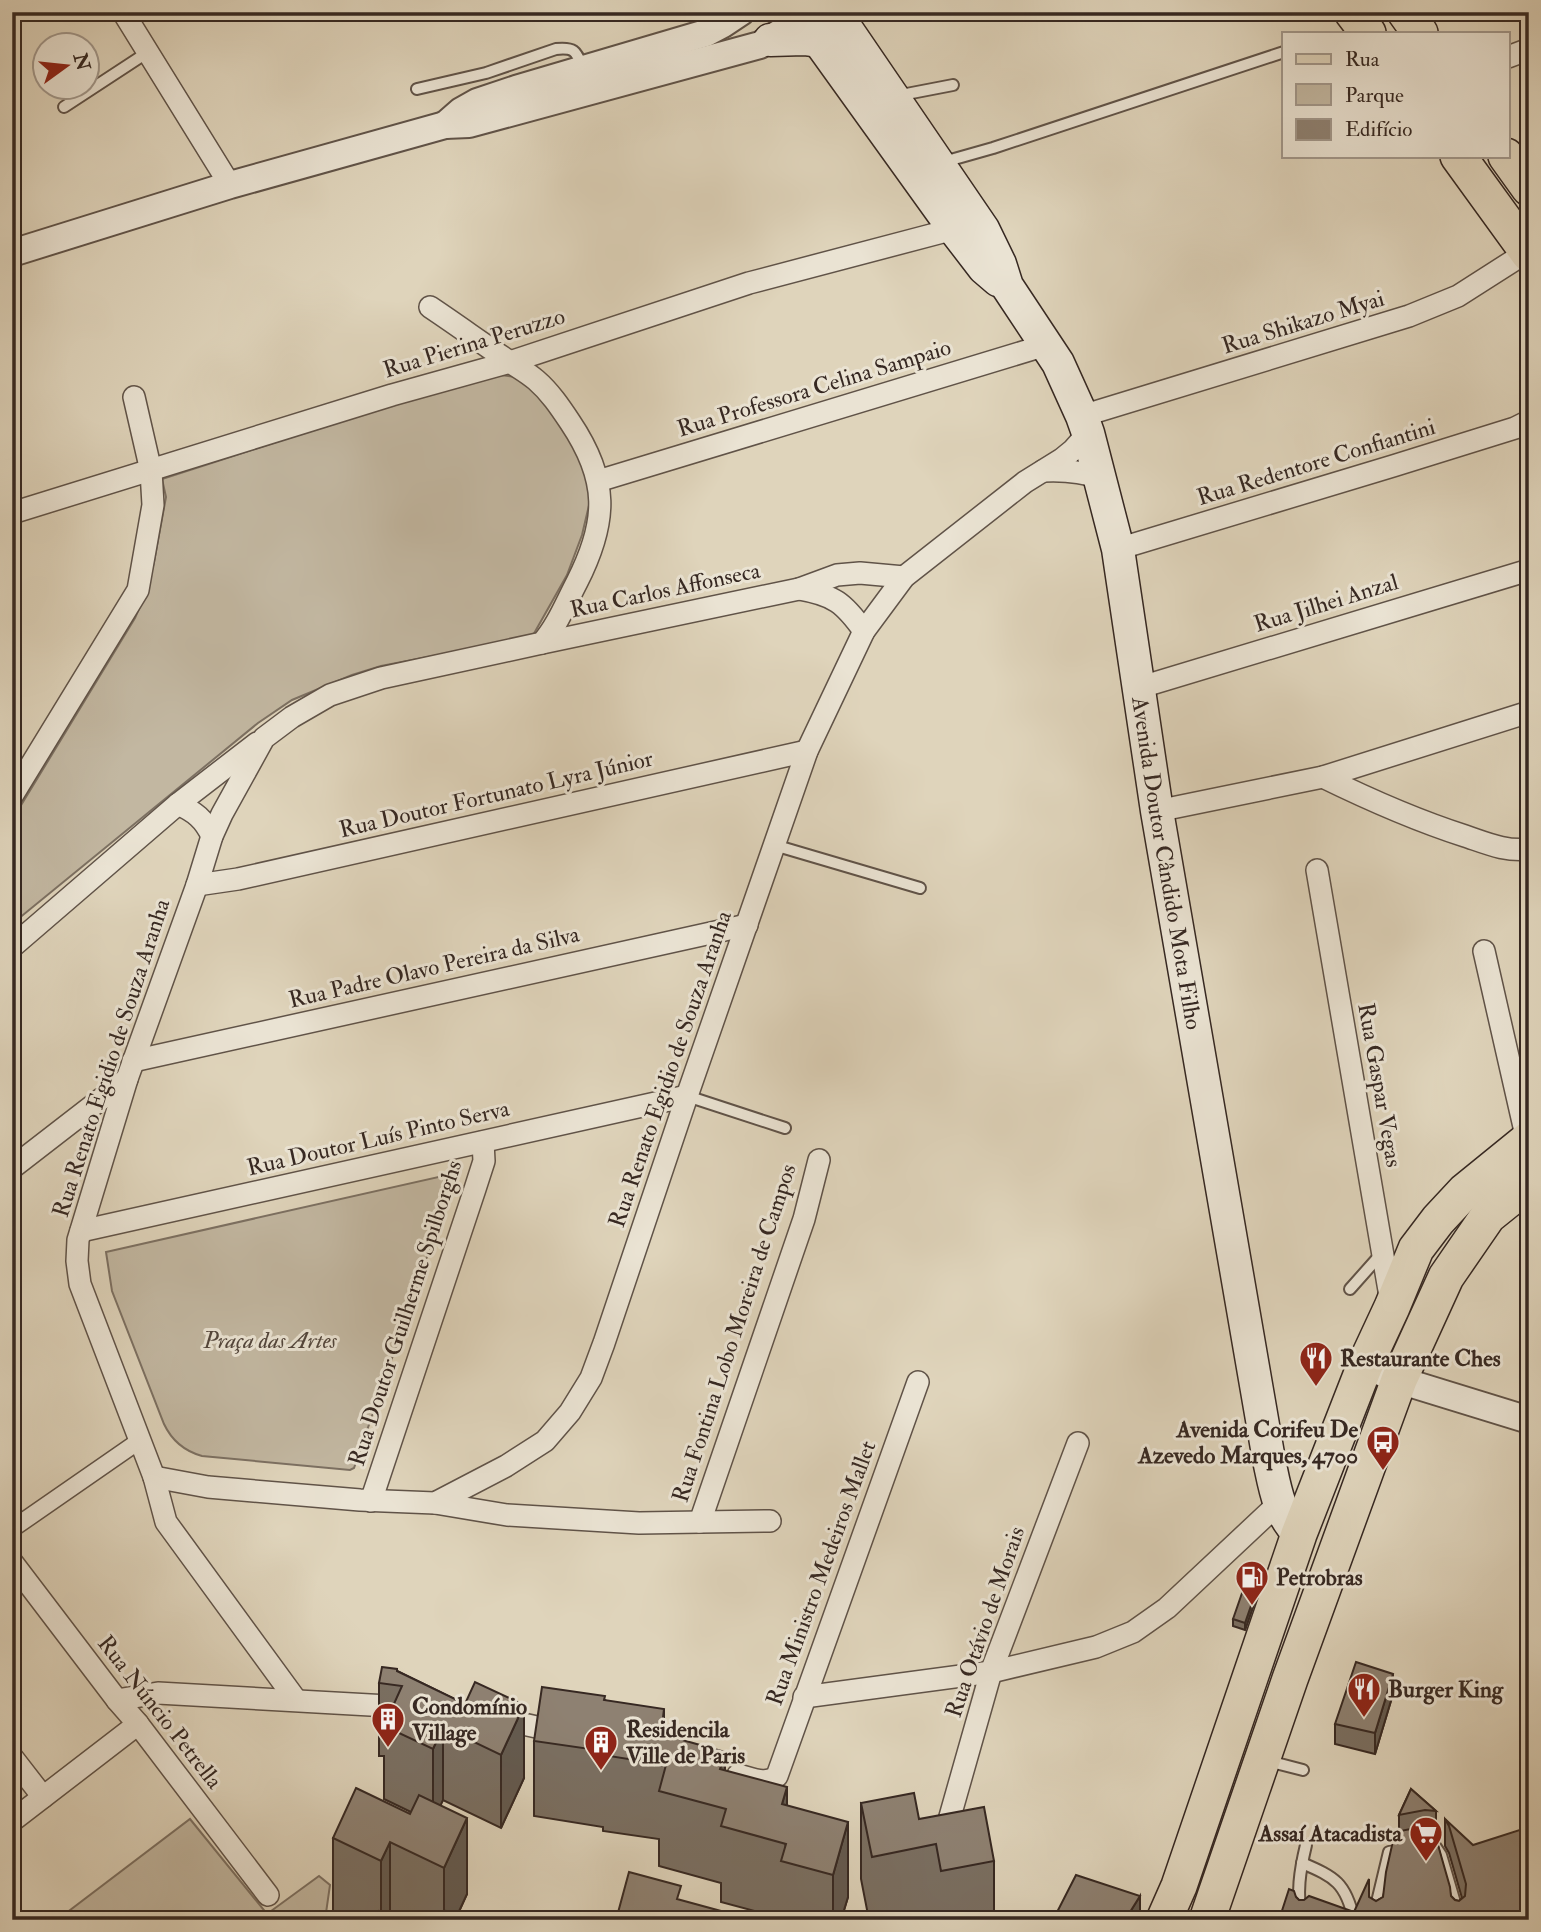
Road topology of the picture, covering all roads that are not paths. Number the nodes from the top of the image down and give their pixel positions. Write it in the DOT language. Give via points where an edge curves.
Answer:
graph roads {
  1 [pos="123,12"];
  2 [pos="835,12"];
  3 [pos="1352,12"];
  4 [pos="1405,12"];
  5 [pos="740,13"];
  6 [pos="806,21"];
  7 [pos="1367,32"];
  8 [pos="1419,32"];
  9 [pos="765,42"];
  10 [pos="1529,49"];
  11 [pos="148,52"];
  12 [pos="683,52"];
  13 [pos="1282,53"];
  14 [pos="1510,56"];
  15 [pos="587,80"];
  16 [pos="953,85"];
  17 [pos="417,89"];
  18 [pos="893,97"];
  19 [pos="65,107"];
  20 [pos="1459,158"];
  21 [pos="1507,158"];
  22 [pos="938,164"];
  23 [pos="230,185"];
  24 [pos="1529,188"];
  25 [pos="954,229"];
  26 [pos="12,253"];
  27 [pos="1528,253"];
  28 [pos="1007,286"];
  29 [pos="430,307"];
  30 [pos="1046,345"];
  31 [pos="510,362"];
  32 [pos="134,397"];
  33 [pos="1529,421"];
  34 [pos="1085,424"];
  35 [pos="151,471"];
  36 [pos="1041,471"];
  37 [pos="1100,478"];
  38 [pos="598,481"];
  39 [pos="12,513"];
  40 [pos="1118,549"];
  41 [pos="1529,570"];
  42 [pos="904,577"];
  43 [pos="799,589"];
  44 [pos="864,631"];
  45 [pos="542,643"];
  46 [pos="1138,688"];
  47 [pos="1529,712"];
  48 [pos="264,738"];
  49 [pos="807,751"];
  50 [pos="1323,777"];
  51 [pos="198,788"];
  52 [pos="12,796"];
  53 [pos="178,804"];
  54 [pos="1157,810"];
  55 [pos="222,814"];
  56 [pos="212,836"];
  57 [pos="774,845"];
  58 [pos="1529,849"];
  59 [pos="1317,870"];
  60 [pos="197,885"];
  61 [pos="920,888"];
  62 [pos="747,925"];
  63 [pos="12,947"];
  64 [pos="1484,951"];
  65 [pos="130,1070"];
  66 [pos="687,1097"];
  67 [pos="785,1128"];
  68 [pos="1528,1139"];
  69 [pos="483,1142"];
  70 [pos="819,1160"];
  71 [pos="12,1168"];
  72 [pos="1529,1183"];
  73 [pos="81,1231"];
  74 [pos="1382,1253"];
  75 [pos="1350,1289"];
  76 [pos="1392,1307"];
  77 [pos="1365,1365"];
  78 [pos="1399,1380"];
  79 [pos="918,1382"];
  80 [pos="1529,1420"];
  81 [pos="139,1441"];
  82 [pos="1078,1443"];
  83 [pos="154,1477"];
  84 [pos="371,1501"];
  85 [pos="435,1503"];
  86 [pos="1296,1514"];
  87 [pos="770,1521"];
  88 [pos="700,1522"];
  89 [pos="12,1529"];
  90 [pos="1339,1545"];
  91 [pos="12,1562"];
  92 [pos="991,1672"];
  93 [pos="804,1697"];
  94 [pos="117,1700"];
  95 [pos="296,1700"];
  96 [pos="428,1709"];
  97 [pos="475,1714"];
  98 [pos="138,1724"];
  99 [pos="581,1737"];
  100 [pos="12,1757"];
  101 [pos="1262,1759"];
  102 [pos="1303,1770"];
  103 [pos="722,1771"];
  104 [pos="43,1797"];
  105 [pos="12,1821"];
  106 [pos="949,1821"];
  107 [pos="1306,1845"];
  108 [pos="1302,1863"];
  109 [pos="268,1895"];
  110 [pos="1164,1920"];
  111 [pos="1207,1920"];
  112 [pos="1302,1920"];
  113 [pos="1354,1920"];
  114 [pos="1377,1920"];
  115 [pos="1458,1920"];
  1 -- 11 [label="street"];
  2 -- 18 [label="main road, Avenida Doutor Cândido Mota Filho"];
  3 -- 7 [label="main road"];
  4 -- 8 [label="main road"];
  5 -- 9 [label="street"];
  5 -- 12 [label="street"];
  6 -- 9 [label="main road" via="804,39"];
  6 -- 25 [label="main road, Avenida Doutor Cândido Mota Filho"];
  9 -- 12 [label="street"];
  10 -- 14 [label="street"];
  11 -- 19 [label="lane"];
  11 -- 23 [label="street"];
  12 -- 15 [label="street"];
  13 -- 22 [label="lane"];
  15 -- 17 [label="lane" via="576,52 568,48"];
  15 -- 23 [label="street" via="477,102 445,125"];
  16 -- 18 [label="lane"];
  18 -- 22 [label="main road, Avenida Doutor Cândido Mota Filho"];
  20 -- 27 [label="main road"];
  21 -- 24 [label="main road"];
  22 -- 28 [label="main road, Avenida Doutor Cândido Mota Filho" via="993,248"];
  23 -- 26 [label="street"];
  25 -- 28 [label="main road, Avenida Doutor Cândido Mota Filho" via="984,268"];
  25 -- 31 [label="street, Rua Pierina Peruzzo" via="749,283"];
  27 -- 34 [label="street, Rua Shikazo Myai" via="1458,296 1409,316"];
  28 -- 30 [label="main road, Avenida Doutor Cândido Mota Filho"];
  29 -- 31 [label="street"];
  30 -- 34 [label="main road, Avenida Doutor Cândido Mota Filho"];
  30 -- 38 [label="street, Rua Professora Celina Sampaio"];
  31 -- 35 [label="street, Rua Pierina Peruzzo"];
  31 -- 38 [label="street" via="535,379 561,408 591,458"];
  32 -- 35 [label="street"];
  33 -- 40 [label="street, Rua Redentore Confiantini"];
  34 -- 36 [label="street, Rua Renato Egidio de Souza Aranha" via="1073,450"];
  34 -- 37 [label="main road, Avenida Doutor Cândido Mota Filho"];
  35 -- 39 [label="street, Rua Pierina Peruzzo"];
  35 -- 52 [label="street" via="153,505 138,590"];
  36 -- 37 [label="street" via="1084,472"];
  36 -- 42 [label="street, Rua Renato Egidio de Souza Aranha"];
  37 -- 40 [label="main road, Avenida Doutor Cândido Mota Filho"];
  38 -- 45 [label="street" via="601,508 589,559"];
  40 -- 46 [label="main road, Avenida Doutor Cândido Mota Filho"];
  41 -- 46 [label="street, Rua Jilhei Anzal"];
  42 -- 43 [label="street, Rua Carlos Affonseca" via="837,575"];
  42 -- 44 [label="street, Rua Renato Egidio de Souza Aranha"];
  43 -- 44 [label="street, Rua Carlos Affonseca" via="840,603"];
  43 -- 45 [label="street, Rua Carlos Affonseca"];
  44 -- 49 [label="street, Rua Renato Egidio de Souza Aranha"];
  45 -- 48 [label="street, Rua Renato Egidio de Souza Aranha" via="356,686 330,695"];
  46 -- 54 [label="main road, Avenida Doutor Cândido Mota Filho"];
  47 -- 50 [label="street"];
  48 -- 51 [label="street"];
  48 -- 55 [label="street, Rua Renato Egidio de Souza Aranha"];
  49 -- 57 [label="street, Rua Renato Egidio de Souza Aranha"];
  49 -- 60 [label="street, Rua Doutor Fortunato Lyra Júnior"];
  50 -- 54 [label="street"];
  50 -- 58 [label="street" via="1444,829 1503,848"];
  51 -- 53 [label="street"];
  51 -- 55 [label="street"];
  53 -- 56 [label="street" via="196,813"];
  53 -- 63 [label="street"];
  54 -- 86 [label="main road, Avenida Doutor Cândido Mota Filho" via="1269,1460 1299,1487"];
  55 -- 56 [label="street, Rua Renato Egidio de Souza Aranha"];
  56 -- 60 [label="street, Rua Renato Egidio de Souza Aranha"];
  57 -- 61 [label="lane"];
  57 -- 62 [label="street, Rua Renato Egidio de Souza Aranha"];
  59 -- 74 [label="street, Rua Gaspar Vegas"];
  60 -- 65 [label="street, Rua Renato Egidio de Souza Aranha"];
  62 -- 65 [label="street, Rua Padre Olavo Pereira da Silva"];
  62 -- 66 [label="street, Rua Renato Egidio de Souza Aranha"];
  64 -- 68 [label="street"];
  65 -- 71 [label="street"];
  65 -- 73 [label="street, Rua Renato Egidio de Souza Aranha"];
  66 -- 67 [label="lane"];
  66 -- 69 [label="street, Rua Doutor Luís Pinto Serva"];
  66 -- 85 [label="street, Rua Renato Egidio de Souza Aranha" via="591,1378 570,1412 545,1441"];
  68 -- 76 [label="main road" via="1438,1220 1416,1249"];
  69 -- 73 [label="street, Rua Doutor Luís Pinto Serva"];
  69 -- 84 [label="street, Rua Doutor Guilherme Spilborghs" via="484,1161"];
  70 -- 88 [label="street, Rua Fontina Lobo Moreira de Campos" via="804,1219"];
  72 -- 78 [label="main road" via="1488,1216 1446,1277"];
  73 -- 81 [label="street, Rua Renato Egidio de Souza Aranha" via="80,1284"];
  74 -- 75 [label="lane"];
  74 -- 76 [label="street, Rua Gaspar Vegas"];
  76 -- 77 [label="main road"];
  77 -- 78 [label="street"];
  77 -- 86 [label="main road"];
  78 -- 80 [label="street"];
  78 -- 90 [label="main road"];
  79 -- 93 [label="street, Rua Ministro Medeiros Mallet"];
  81 -- 83 [label="street, Rua Renato Egidio de Souza Aranha"];
  81 -- 89 [label="street"];
  82 -- 92 [label="street, Rua Otávio de Morais"];
  83 -- 84 [label="street, Rua Renato Egidio de Souza Aranha" via="208,1487"];
  83 -- 95 [label="street" via="166,1522"];
  84 -- 85 [label="street, Rua Renato Egidio de Souza Aranha"];
  85 -- 88 [label="street" via="507,1515"];
  86 -- 90 [label="main road"];
  86 -- 92 [label="street" via="1133,1632 1096,1647"];
  86 -- 110 [label="main road" via="1179,1886"];
  87 -- 88 [label="street"];
  90 -- 101 [label="main road"];
  91 -- 94 [label="street, Rua Núncio Petrella"];
  92 -- 93 [label="street"];
  92 -- 106 [label="street, Rua Otávio de Morais"];
  93 -- 103 [label="street, Rua Ministro Medeiros Mallet" via="777,1776 771,1781"];
  94 -- 95 [label="street" via="158,1693"];
  94 -- 98 [label="street, Rua Núncio Petrella"];
  95 -- 96 [label="street"];
  97 -- 99 [label="street"];
  98 -- 104 [label="street"];
  98 -- 109 [label="street, Rua Núncio Petrella"];
  100 -- 104 [label="street"];
  101 -- 102 [label="lane"];
  101 -- 111 [label="main road"];
  104 -- 105 [label="street"];
  107 -- 108 [label="lane"];
  108 -- 112 [label="lane" via="1298,1896"];
  108 -- 113 [label="lane" via="1338,1880"];
  114 -- 115 [label="lane" via="1389,1852 1426,1844 1435,1846 1441,1856"];
}
